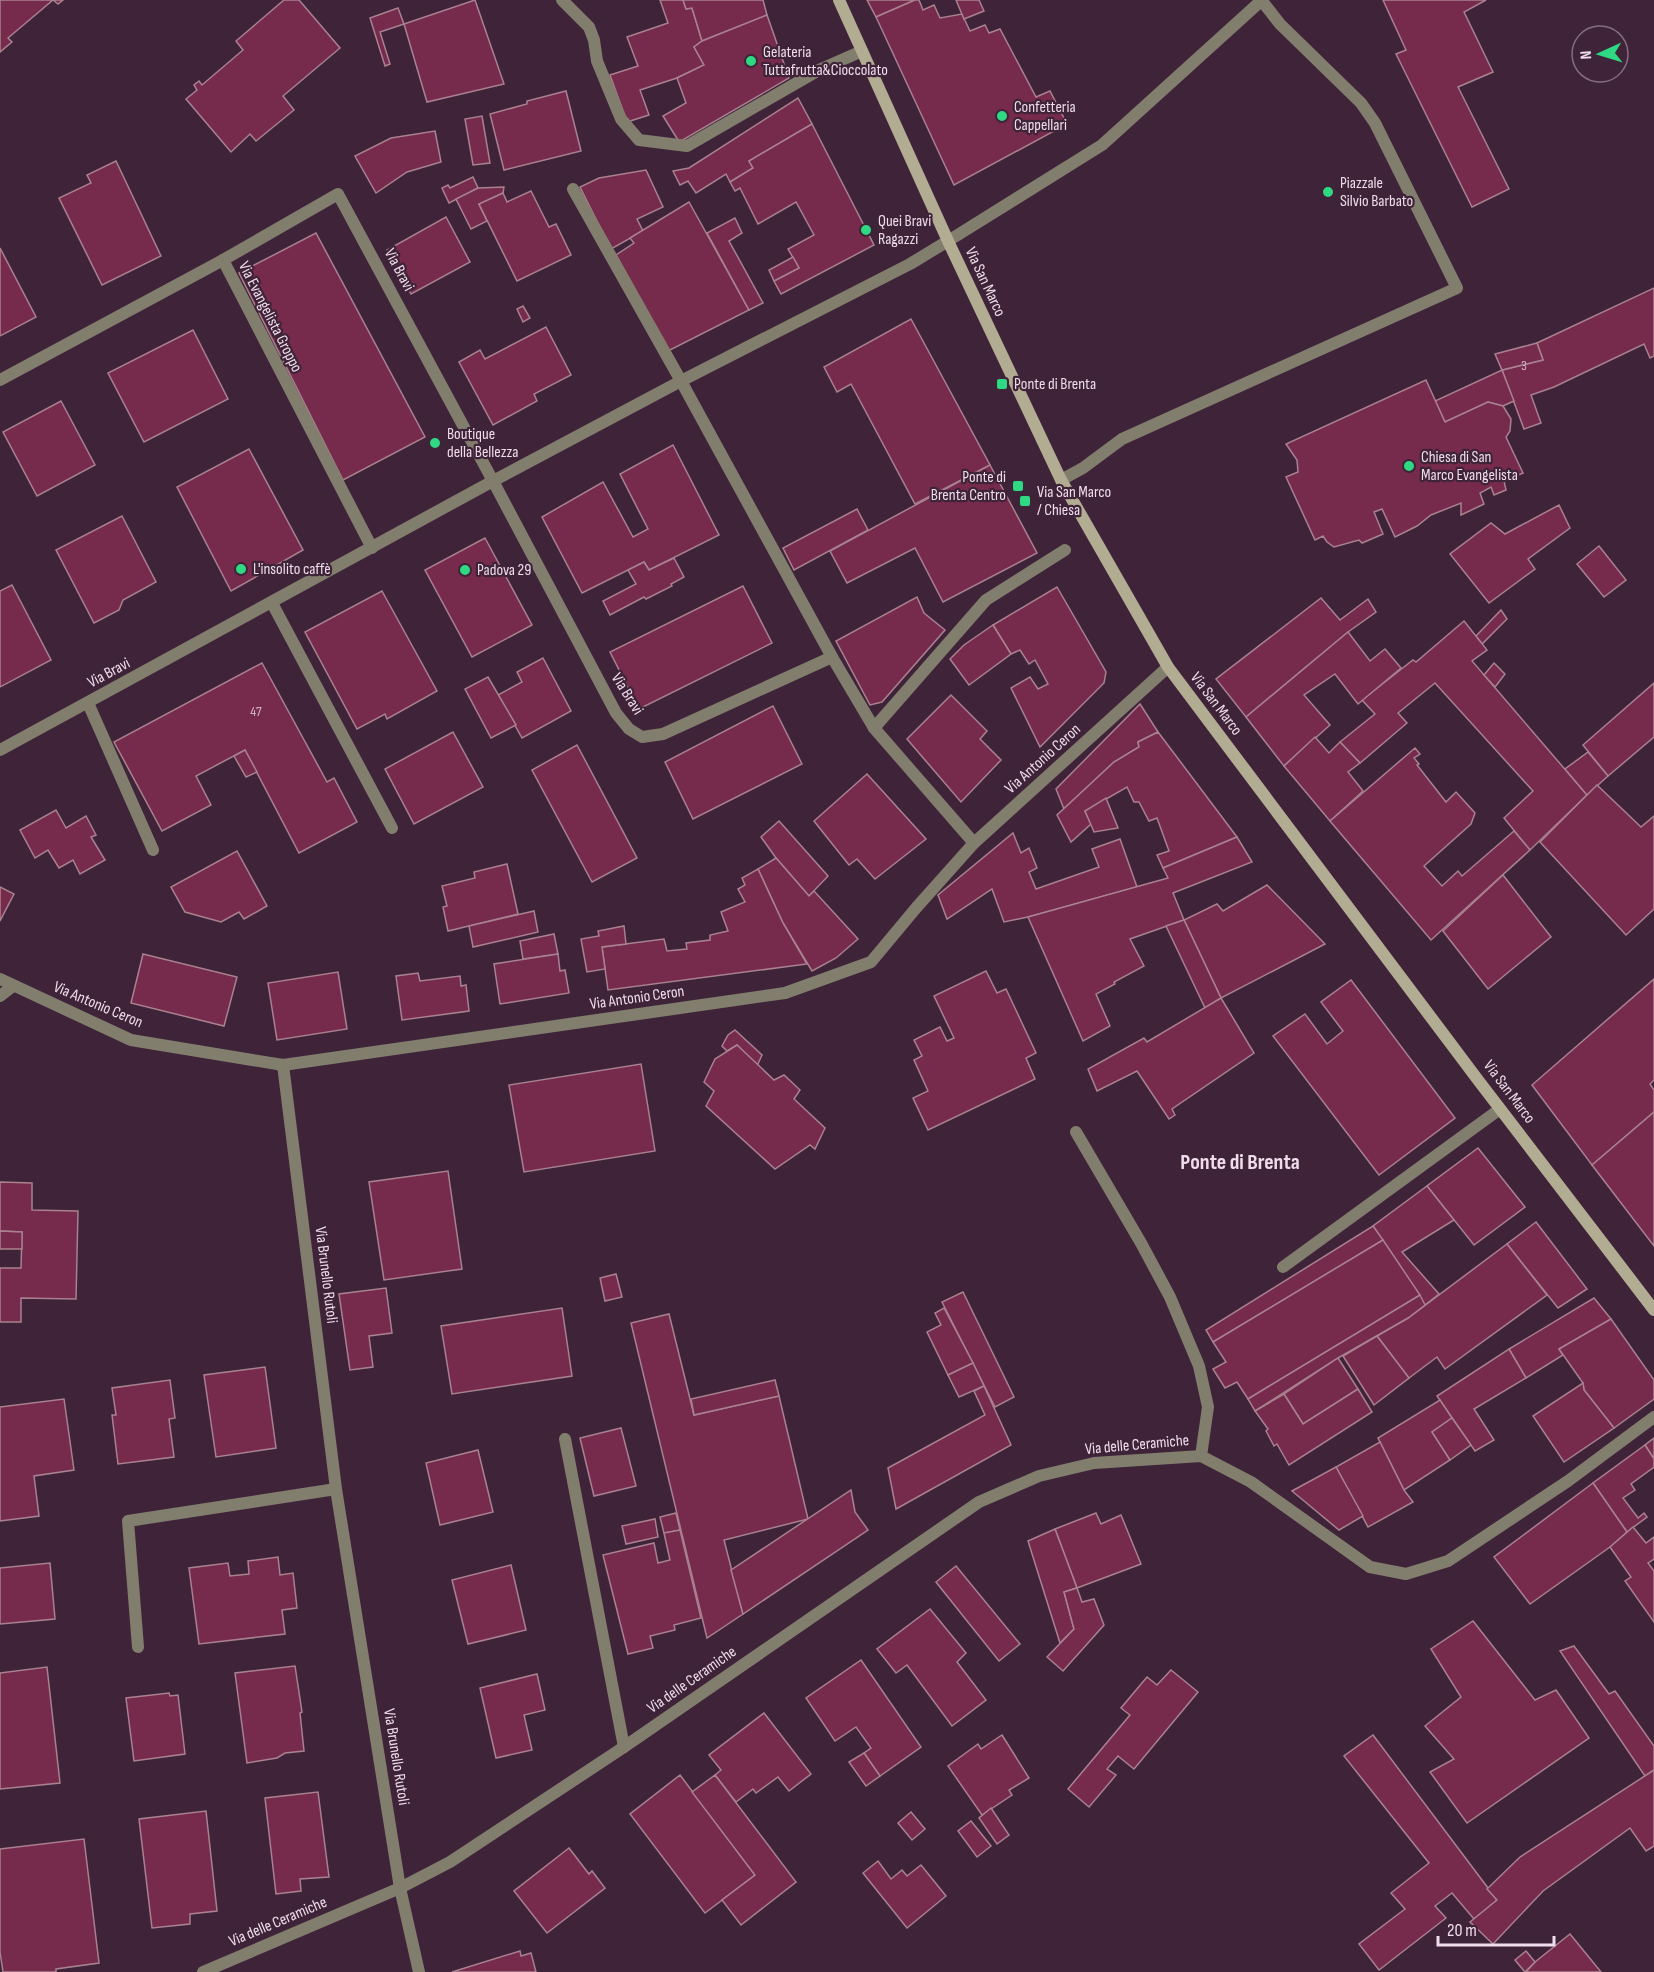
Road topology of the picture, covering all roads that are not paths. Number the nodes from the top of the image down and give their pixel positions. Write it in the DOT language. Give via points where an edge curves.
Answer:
graph roads {
  1 [pos="561,0"];
  2 [pos="839,0"];
  3 [pos="1262,0"];
  4 [pos="862,51"];
  5 [pos="573,189"];
  6 [pos="948,241"];
  7 [pos="223,260"];
  8 [pos="0,380"];
  9 [pos="681,381"];
  10 [pos="1061,480"];
  11 [pos="493,481"];
  12 [pos="372,548"];
  13 [pos="1065,550"];
  14 [pos="272,603"];
  15 [pos="832,657"];
  16 [pos="1168,668"];
  17 [pos="88,703"];
  18 [pos="874,728"];
  19 [pos="0,750"];
  20 [pos="392,828"];
  21 [pos="974,843"];
  22 [pos="153,850"];
  23 [pos="0,979"];
  24 [pos="13,986"];
  25 [pos="0,996"];
  26 [pos="283,1065"];
  27 [pos="1500,1109"];
  28 [pos="1076,1132"];
  29 [pos="1283,1267"];
  30 [pos="1654,1310"];
  31 [pos="1654,1417"];
  32 [pos="566,1439"];
  33 [pos="1201,1456"];
  34 [pos="336,1489"];
  35 [pos="138,1647"];
  36 [pos="624,1747"];
  37 [pos="400,1888"];
  38 [pos="203,1972"];
  39 [pos="419,1972"];
  1 -- 4 [label="street" via="589,27 597,61 621,119 639,140 687,146 819,70"];
  2 -- 4 [label="main road, Via San Marco"];
  3 -- 6 [label="street" via="1102,145"];
  3 -- 10 [label="street" via="1280,24 1361,103 1375,123 1457,288 1122,439"];
  4 -- 6 [label="main road, Via San Marco"];
  5 -- 9 [label="street"];
  6 -- 9 [label="street, Via Bravi"];
  6 -- 10 [label="main road, Via San Marco"];
  7 -- 8 [label="street, Via Evangelista Groppo"];
  7 -- 11 [label="street, Via Bravi" via="338,194"];
  7 -- 12 [label="street, Via Evangelista Groppo"];
  9 -- 11 [label="street, Via Bravi"];
  9 -- 15 [label="street"];
  10 -- 16 [label="main road, Via San Marco"];
  11 -- 12 [label="street, Via Bravi"];
  11 -- 15 [label="street, Via Bravi" via="616,713 642,737 663,734"];
  12 -- 14 [label="street, Via Bravi"];
  13 -- 18 [label="street" via="986,600"];
  14 -- 17 [label="street, Via Bravi"];
  14 -- 20 [label="street"];
  15 -- 18 [label="street"];
  16 -- 21 [label="street, Via Antonio Ceron"];
  16 -- 27 [label="main road, Via San Marco"];
  17 -- 19 [label="street, Via Bravi"];
  17 -- 22 [label="street, Via Bravi"];
  18 -- 21 [label="street"];
  21 -- 26 [label="street, Via Antonio Ceron" via="871,962 785,993"];
  23 -- 24 [label="street, Via Antonio Ceron"];
  24 -- 25 [label="street"];
  24 -- 26 [label="street, Via Antonio Ceron" via="131,1040"];
  26 -- 34 [label="street, Via Brunello Rutoli"];
  27 -- 29 [label="street"];
  27 -- 30 [label="main road, Via San Marco"];
  28 -- 33 [label="street" via="1170,1297 1199,1366 1208,1407"];
  31 -- 33 [label="street, Via delle Ceramiche" via="1448,1562 1406,1574 1370,1567 1251,1482"];
  32 -- 36 [label="street"];
  33 -- 36 [label="street, Via delle Ceramiche" via="1094,1463 1039,1476 979,1502"];
  34 -- 35 [label="street" via="128,1521"];
  34 -- 37 [label="street, Via Brunello Rutoli"];
  36 -- 37 [label="street, Via delle Ceramiche" via="450,1862"];
  37 -- 38 [label="street, Via delle Ceramiche"];
  37 -- 39 [label="street"];
}
